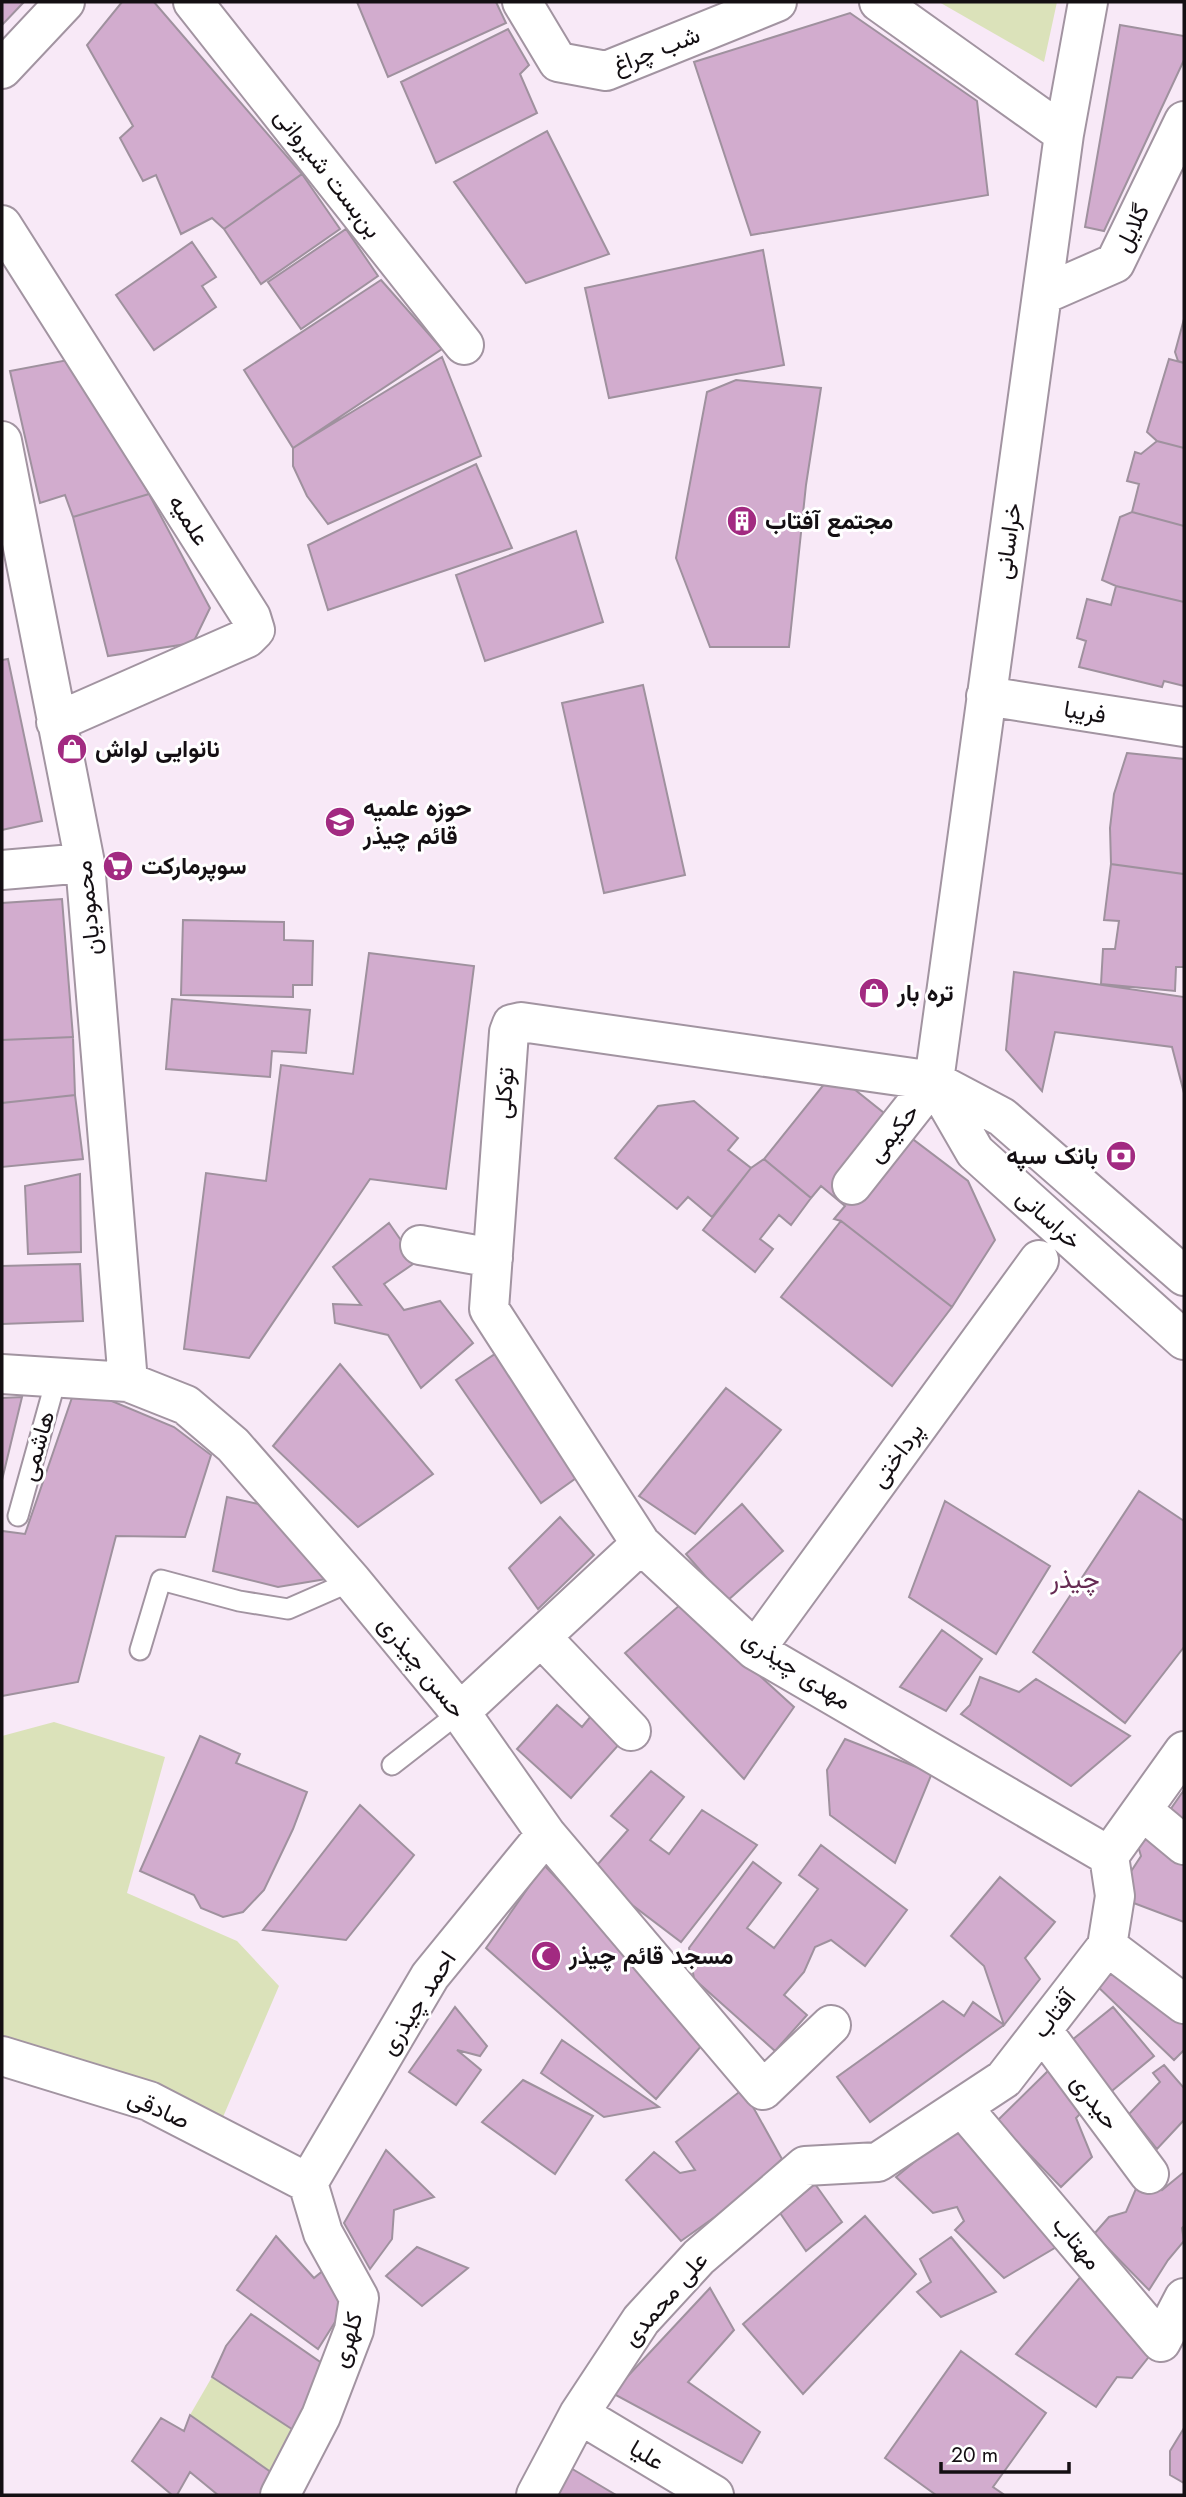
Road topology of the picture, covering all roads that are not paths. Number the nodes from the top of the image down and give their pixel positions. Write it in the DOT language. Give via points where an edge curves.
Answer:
graph roads {
  1 [pos="65,2"];
  2 [pos="193,2"];
  3 [pos="522,2"];
  4 [pos="778,2"];
  5 [pos="879,2"];
  6 [pos="1088,2"];
  7 [pos="2,69"];
  8 [pos="1184,121"];
  9 [pos="1064,134"];
  10 [pos="2,225"];
  11 [pos="1042,295"];
  12 [pos="464,345"];
  13 [pos="2,441"];
  14 [pos="986,696"];
  15 [pos="56,722"];
  16 [pos="1184,727"];
  17 [pos="85,863"];
  18 [pos="2,870"];
  19 [pos="934,1081"];
  20 [pos="852,1185"];
  21 [pos="420,1245"];
  22 [pos="492,1258"];
  23 [pos="1039,1260"];
  24 [pos="1184,1276"];
  25 [pos="1184,1340"];
  26 [pos="2,1374"];
  27 [pos="57,1376"];
  28 [pos="128,1382"];
  29 [pos="18,1516"];
  30 [pos="641,1544"];
  31 [pos="352,1581"];
  32 [pos="541,1637"];
  33 [pos="140,1650"];
  34 [pos="755,1650"];
  35 [pos="460,1712"];
  36 [pos="631,1731"];
  37 [pos="1184,1751"];
  38 [pos="392,1765"];
  39 [pos="1143,1811"];
  40 [pos="546,1835"];
  41 [pos="1184,1845"];
  42 [pos="1110,1856"];
  43 [pos="1107,1946"];
  44 [pos="1184,2004"];
  45 [pos="831,2025"];
  46 [pos="1042,2030"];
  47 [pos="2,2056"];
  48 [pos="962,2107"];
  49 [pos="805,2166"];
  50 [pos="1149,2174"];
  51 [pos="307,2183"];
  52 [pos="1184,2298"];
  53 [pos="579,2414"];
  54 [pos="280,2495"];
  55 [pos="536,2495"];
  56 [pos="714,2495"];
  1 -- 7 [label="street"];
  2 -- 12 [label="street, بن‌بست شیروانی"];
  3 -- 4 [label="street, شب چراغ" via="558,62 606,71"];
  5 -- 9 [label="street"];
  6 -- 9 [label="street, خراسانی"];
  8 -- 11 [label="street, گلایل" via="1115,263"];
  9 -- 11 [label="street, خراسانی"];
  10 -- 15 [label="street, علمیه" via="255,630 247,638"];
  11 -- 14 [label="street, خراسانی"];
  13 -- 15 [label="street, محمودیان"];
  14 -- 16 [label="street, فریبا"];
  14 -- 19 [label="street, خراسانی"];
  15 -- 17 [label="street, محمودیان"];
  17 -- 18 [label="street"];
  17 -- 28 [label="street, محمودیان"];
  19 -- 20 [label="street, حکیمی"];
  19 -- 22 [label="street, توکلی" via="512,1024"];
  19 -- 24 [label="street, خراسانی" via="1002,1117"];
  19 -- 25 [label="street, خراسانی" via="975,1152"];
  21 -- 22 [label="street"];
  22 -- 30 [label="street, توکلی" via="489,1308"];
  23 -- 34 [label="street, پرداختی"];
  26 -- 27 [label="street, حسن چیذری"];
  27 -- 28 [label="street, حسن چیذری"];
  27 -- 29 [label="lane, هاشمی"];
  28 -- 31 [label="street, حسن چیذری" via="186,1405 233,1445"];
  30 -- 32 [label="street"];
  30 -- 34 [label="street, مهدی چیذری"];
  31 -- 33 [label="lane" via="288,1609 161,1580"];
  31 -- 35 [label="street, حسن چیذری"];
  32 -- 35 [label="street"];
  32 -- 36 [label="street"];
  34 -- 42 [label="street, مهدی چیذری"];
  35 -- 38 [label="lane"];
  35 -- 40 [label="street, حسن چیذری"];
  37 -- 39 [label="street"];
  39 -- 41 [label="street"];
  39 -- 42 [label="street"];
  40 -- 45 [label="street, حسن چیذری" via="763,2090"];
  40 -- 51 [label="street, احمد چیذری" via="430,1976"];
  42 -- 43 [label="street, آفتاب" via="1115,1896"];
  43 -- 44 [label="street"];
  43 -- 46 [label="street, آفتاب"];
  46 -- 48 [label="street, آفتاب" via="1004,2079"];
  46 -- 50 [label="street, حیدری"];
  47 -- 51 [label="street, صادقی" via="149,2101"];
  48 -- 49 [label="street, آفتاب" via="878,2162"];
  48 -- 52 [label="street, مهتاب" via="1161,2342"];
  49 -- 53 [label="street, علی محمدی" via="699,2257 641,2320"];
  51 -- 54 [label="street, کلهری" via="323,2233 359,2298 354,2330 321,2416"];
  53 -- 55 [label="street, علی محمدی"];
  53 -- 56 [label="street, علیا"];
}
